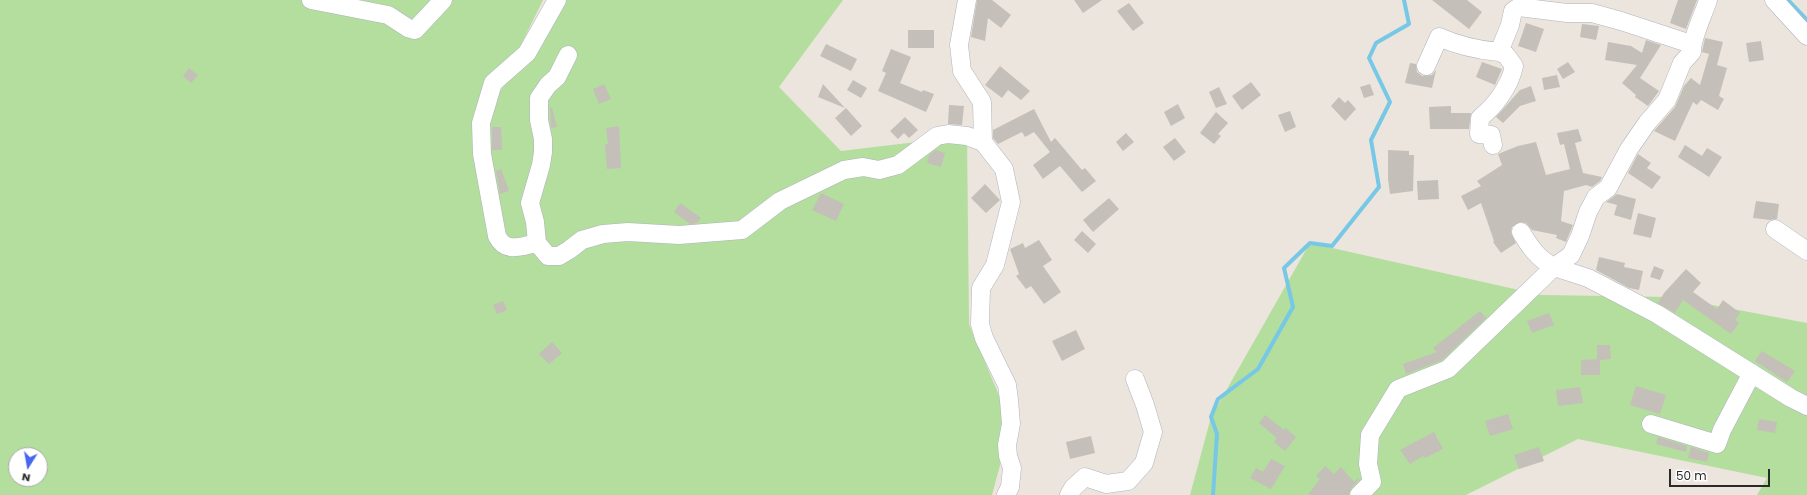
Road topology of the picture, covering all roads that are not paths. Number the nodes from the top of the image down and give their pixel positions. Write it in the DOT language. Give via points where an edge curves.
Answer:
graph roads {
  1 [pos="311,0"];
  2 [pos="443,0"];
  3 [pos="557,0"];
  4 [pos="967,0"];
  5 [pos="1708,0"];
  6 [pos="1774,0"];
  7 [pos="1807,36"];
  8 [pos="1692,44"];
  9 [pos="1499,52"];
  10 [pos="568,54"];
  11 [pos="1426,66"];
  12 [pos="983,142"];
  13 [pos="1493,146"];
  14 [pos="1775,229"];
  15 [pos="1520,232"];
  16 [pos="537,244"];
  17 [pos="1807,251"];
  18 [pos="1554,267"];
  19 [pos="1752,372"];
  20 [pos="1136,379"];
  21 [pos="1807,406"];
  22 [pos="1652,424"];
  23 [pos="1006,495"];
  24 [pos="1069,495"];
  25 [pos="1359,495"];
  1 -- 2 [label="street" via="388,15 415,30"];
  3 -- 16 [label="street" via="527,53 493,83 481,123 482,154 499,240 508,248"];
  4 -- 12 [label="street" via="959,45 962,71 982,102"];
  5 -- 8 [label="street"];
  6 -- 7 [label="street"];
  8 -- 9 [label="street" via="1592,13 1567,13 1519,7 1513,11"];
  8 -- 18 [label="street" via="1692,52 1682,63 1666,100 1629,149 1608,188 1596,197 1571,254"];
  9 -- 11 [label="street" via="1477,50 1440,37"];
  9 -- 13 [label="street" via="1506,55 1514,66 1512,75 1492,109 1480,118 1480,134 1491,135"];
  10 -- 16 [label="street" via="557,77 539,98 543,152 530,203"];
  12 -- 16 [label="street" via="967,136 937,136 898,165 879,170 862,167 844,170 780,201 742,230 679,235 628,232 603,234 582,240 559,256 548,256"];
  12 -- 23 [label="street" via="1004,169 1012,202 995,265 981,288 980,324 984,338 1007,385 1011,424 1007,445 1012,468 1010,487"];
  14 -- 17 [label="street"];
  15 -- 18 [label="street" via="1535,254 1543,262"];
  18 -- 19 [label="street" via="1588,278 1657,314"];
  18 -- 25 [label="street" via="1448,369 1398,390 1370,435 1368,464 1372,482"];
  19 -- 21 [label="street"];
  19 -- 22 [label="street" via="1717,444"];
  20 -- 24 [label="street" via="1153,432 1144,463 1128,481 1106,484 1085,477"];
}
